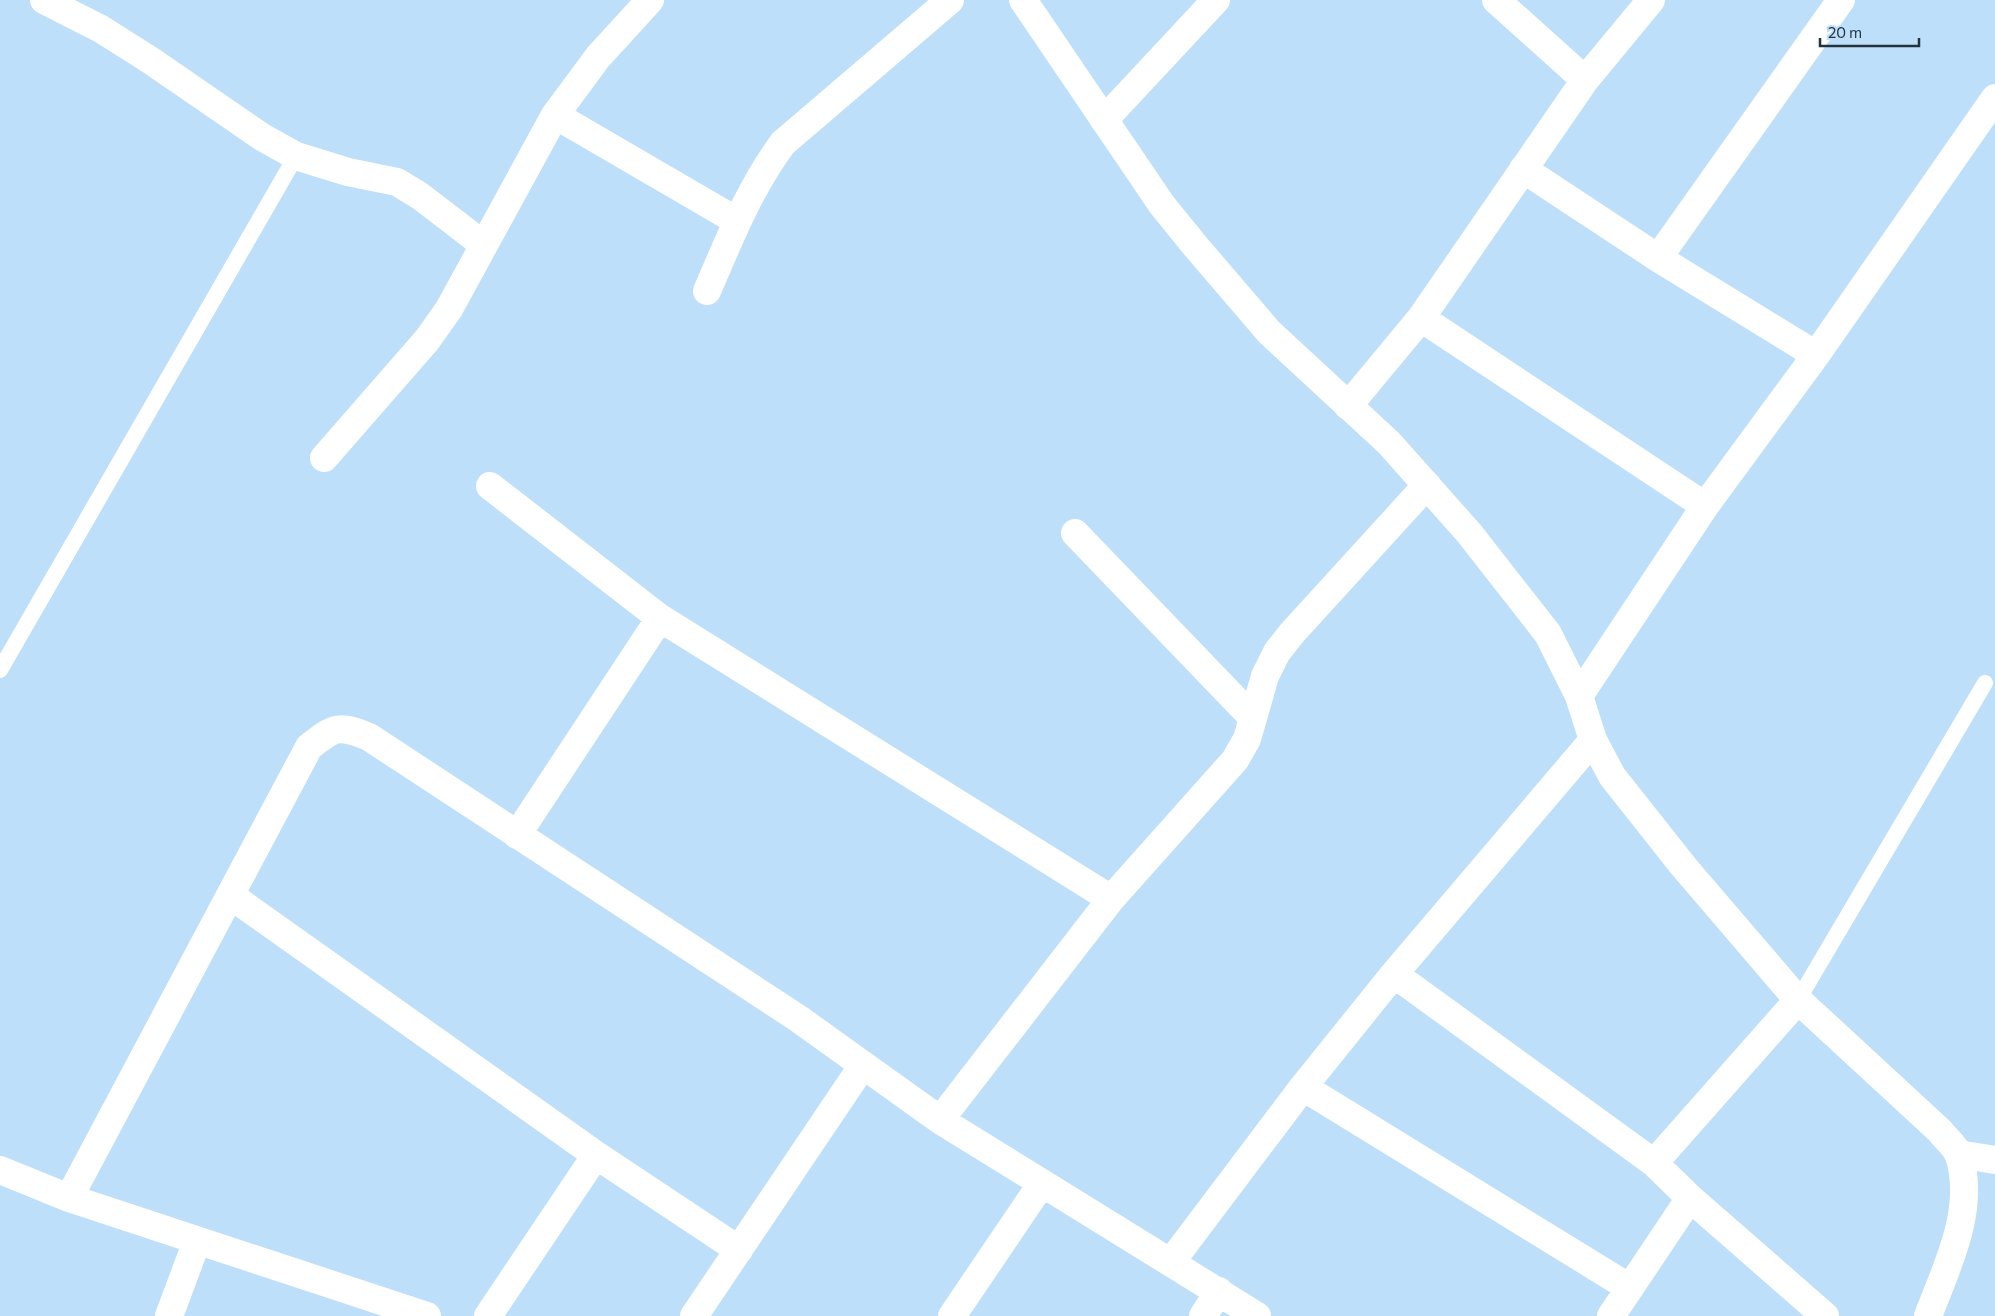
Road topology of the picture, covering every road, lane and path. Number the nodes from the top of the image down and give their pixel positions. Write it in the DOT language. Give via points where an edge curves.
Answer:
graph roads {
  1 [pos="44,0"];
  2 [pos="650,0"];
  3 [pos="950,0"];
  4 [pos="1022,0"];
  5 [pos="1216,0"];
  6 [pos="1496,0"];
  7 [pos="1651,0"];
  8 [pos="1841,0"];
  9 [pos="1585,80"];
  10 [pos="1995,98"];
  11 [pos="555,115"];
  12 [pos="1104,120"];
  13 [pos="296,156"];
  14 [pos="1523,169"];
  15 [pos="737,221"];
  16 [pos="484,245"];
  17 [pos="1658,258"];
  18 [pos="707,291"];
  19 [pos="1421,318"];
  20 [pos="1816,355"];
  21 [pos="1348,406"];
  22 [pos="324,458"];
  23 [pos="1427,485"];
  24 [pos="490,486"];
  25 [pos="1705,506"];
  26 [pos="1075,533"];
  27 [pos="660,618"];
  28 [pos="0,670"];
  29 [pos="1985,683"];
  30 [pos="1579,696"];
  31 [pos="1252,717"];
  32 [pos="1593,740"];
  33 [pos="517,835"];
  34 [pos="230,895"];
  35 [pos="1110,899"];
  36 [pos="1394,974"];
  37 [pos="1798,1000"];
  38 [pos="863,1065"];
  39 [pos="1302,1087"];
  40 [pos="940,1120"];
  41 [pos="1958,1154"];
  42 [pos="596,1155"];
  43 [pos="1995,1160"];
  44 [pos="1654,1163"];
  45 [pos="0,1170"];
  46 [pos="1042,1183"];
  47 [pos="68,1198"];
  48 [pos="1690,1198"];
  49 [pos="197,1240"];
  50 [pos="739,1250"];
  51 [pos="1171,1262"];
  52 [pos="1630,1288"];
  53 [pos="1219,1292"];
  54 [pos="169,1316"];
  55 [pos="427,1316"];
  56 [pos="488,1316"];
  57 [pos="694,1316"];
  58 [pos="952,1316"];
  59 [pos="1203,1316"];
  60 [pos="1257,1316"];
  61 [pos="1611,1316"];
  62 [pos="1825,1316"];
  63 [pos="1928,1316"];
  1 -- 13 [label="street" via="101,29 262,137"];
  2 -- 11 [label="street" via="598,58"];
  3 -- 15 [label="street" via="783,143"];
  4 -- 12 [label="street"];
  5 -- 12 [label="street"];
  6 -- 9 [label="street"];
  7 -- 9 [label="street"];
  8 -- 17 [label="street"];
  9 -- 14 [label="street"];
  10 -- 20 [label="street"];
  11 -- 15 [label="street"];
  11 -- 16 [label="street"];
  12 -- 21 [label="street" via="1162,205 1231,290 1269,332"];
  13 -- 16 [label="street" via="348,172 397,182"];
  13 -- 28 [label="lane"];
  14 -- 17 [label="street"];
  14 -- 19 [label="street"];
  15 -- 18 [label="street"];
  16 -- 22 [label="street" via="449,309 427,340"];
  17 -- 20 [label="street"];
  19 -- 21 [label="street"];
  19 -- 25 [label="street"];
  20 -- 25 [label="street"];
  21 -- 23 [label="street" via="1390,443"];
  23 -- 30 [label="street" via="1548,634"];
  23 -- 31 [label="street" via="1292,632 1265,676"];
  24 -- 27 [label="street"];
  25 -- 30 [label="street"];
  26 -- 31 [label="street"];
  27 -- 33 [label="street"];
  27 -- 35 [label="street"];
  29 -- 37 [label="lane"];
  30 -- 32 [label="street"];
  31 -- 35 [label="street" via="1247,739 1235,760"];
  32 -- 36 [label="street"];
  32 -- 37 [label="street" via="1612,776 1684,867"];
  33 -- 34 [label="street" via="369,737 349,728 328,732 309,748"];
  33 -- 38 [label="street"];
  34 -- 42 [label="street"];
  34 -- 47 [label="street"];
  35 -- 40 [label="street"];
  36 -- 39 [label="street"];
  36 -- 44 [label="street"];
  37 -- 41 [label="street" via="1940,1130"];
  37 -- 44 [label="street"];
  38 -- 40 [label="street"];
  38 -- 50 [label="street"];
  39 -- 51 [label="street"];
  39 -- 52 [label="street"];
  40 -- 46 [label="street"];
  41 -- 43 [label="street"];
  41 -- 63 [label="street" via="1964,1190 1960,1231"];
  42 -- 50 [label="street"];
  42 -- 56 [label="street"];
  44 -- 48 [label="street"];
  45 -- 47 [label="street"];
  46 -- 51 [label="street"];
  46 -- 58 [label="street"];
  47 -- 49 [label="street"];
  48 -- 52 [label="street"];
  48 -- 62 [label="street"];
  49 -- 54 [label="street"];
  49 -- 55 [label="street"];
  50 -- 57 [label="street"];
  51 -- 53 [label="street"];
  52 -- 61 [label="street"];
  53 -- 59 [label="street"];
  53 -- 60 [label="street"];
}
